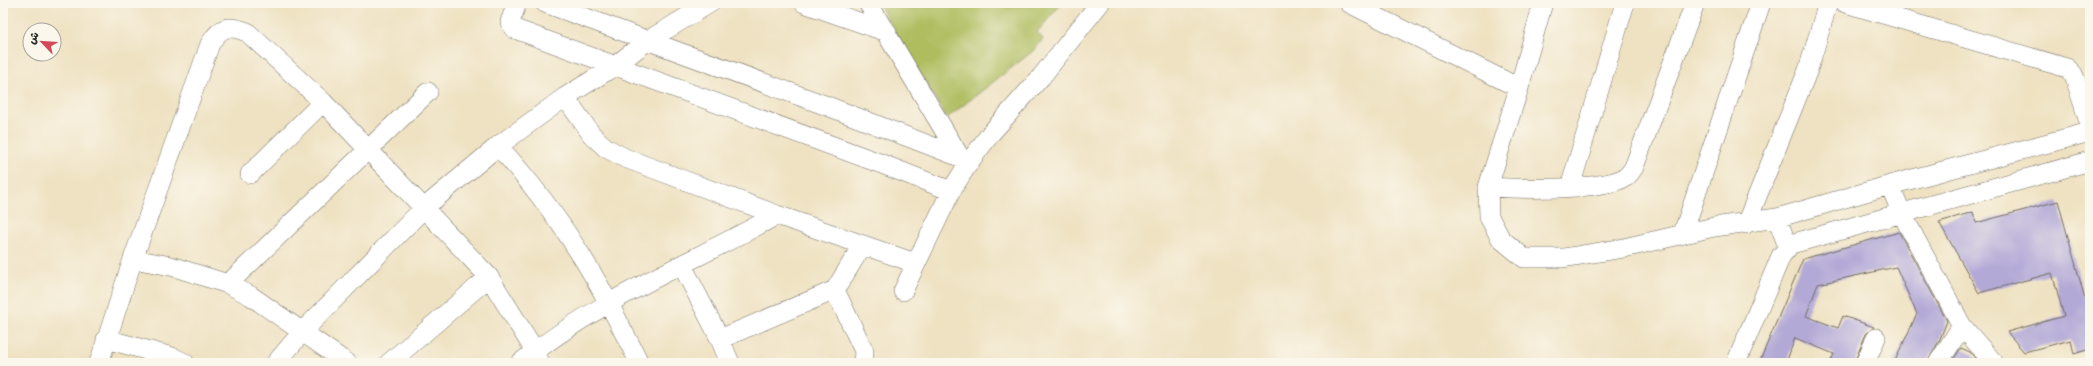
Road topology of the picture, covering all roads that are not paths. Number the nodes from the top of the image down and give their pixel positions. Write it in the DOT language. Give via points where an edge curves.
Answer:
graph roads {
  1 [pos="517,3"];
  2 [pos="710,3"];
  3 [pos="804,3"];
  4 [pos="868,3"];
  5 [pos="1100,3"];
  6 [pos="1349,3"];
  7 [pos="1543,3"];
  8 [pos="1625,3"];
  9 [pos="1695,3"];
  10 [pos="1761,3"];
  11 [pos="1828,3"];
  12 [pos="1845,3"];
  13 [pos="553,5"];
  14 [pos="887,32"];
  15 [pos="647,41"];
  16 [pos="615,66"];
  17 [pos="1519,88"];
  18 [pos="428,92"];
  19 [pos="565,97"];
  20 [pos="323,102"];
  21 [pos="2090,125"];
  22 [pos="2090,132"];
  23 [pos="498,146"];
  24 [pos="368,150"];
  25 [pos="965,159"];
  26 [pos="2090,161"];
  27 [pos="250,174"];
  28 [pos="1890,185"];
  29 [pos="1488,187"];
  30 [pos="1570,187"];
  31 [pos="951,191"];
  32 [pos="424,208"];
  33 [pos="1901,212"];
  34 [pos="777,215"];
  35 [pos="1777,218"];
  36 [pos="1746,224"];
  37 [pos="1683,233"];
  38 [pos="862,246"];
  39 [pos="1788,247"];
  40 [pos="133,259"];
  41 [pos="915,263"];
  42 [pos="682,265"];
  43 [pos="489,277"];
  44 [pos="228,284"];
  45 [pos="835,290"];
  46 [pos="902,291"];
  47 [pos="608,302"];
  48 [pos="1962,326"];
  49 [pos="303,332"];
  50 [pos="1876,338"];
  51 [pos="106,339"];
  52 [pos="720,339"];
  53 [pos="538,357"];
  54 [pos="99,363"];
  55 [pos="185,363"];
  56 [pos="276,363"];
  57 [pos="347,363"];
  58 [pos="389,363"];
  59 [pos="520,363"];
  60 [pos="638,363"];
  61 [pos="730,363"];
  62 [pos="863,363"];
  63 [pos="1736,363"];
  64 [pos="1866,363"];
  65 [pos="1938,363"];
  66 [pos="1994,363"];
  1 -- 16 [label="street" via="510,22 515,29"];
  2 -- 15 [label="street"];
  3 -- 14 [label="street"];
  4 -- 14 [label="street"];
  5 -- 25 [label="street" via="1041,78"];
  6 -- 17 [label="street"];
  7 -- 17 [label="street"];
  8 -- 30 [label="street"];
  9 -- 30 [label="street" via="1634,167 1627,176 1610,183"];
  10 -- 37 [label="street"];
  11 -- 36 [label="street" via="1808,70"];
  12 -- 21 [label="street" via="2067,68 2076,81"];
  13 -- 15 [label="street"];
  14 -- 25 [label="street"];
  15 -- 16 [label="street"];
  15 -- 25 [label="street"];
  16 -- 19 [label="street"];
  16 -- 31 [label="street"];
  17 -- 29 [label="street"];
  18 -- 24 [label="street"];
  19 -- 23 [label="street"];
  19 -- 34 [label="street" via="592,134 606,148 626,158"];
  20 -- 24 [label="street"];
  20 -- 27 [label="street"];
  20 -- 40 [label="street" via="247,32 234,27 223,28 216,33"];
  22 -- 28 [label="street"];
  23 -- 32 [label="street"];
  23 -- 47 [label="street" via="528,179 575,244"];
  24 -- 32 [label="street"];
  24 -- 44 [label="street"];
  25 -- 31 [label="street"];
  26 -- 33 [label="street"];
  28 -- 33 [label="street"];
  28 -- 35 [label="street"];
  29 -- 30 [label="street"];
  29 -- 37 [label="street" via="1489,217 1501,239 1524,258 1563,258 1624,248"];
  31 -- 41 [label="street"];
  32 -- 43 [label="street"];
  32 -- 49 [label="street"];
  33 -- 39 [label="street" via="1795,242"];
  33 -- 48 [label="street"];
  34 -- 38 [label="street"];
  34 -- 42 [label="street"];
  35 -- 36 [label="street"];
  35 -- 39 [label="street"];
  36 -- 37 [label="street"];
  38 -- 41 [label="street"];
  38 -- 45 [label="street"];
  39 -- 63 [label="street" via="1781,256"];
  40 -- 44 [label="street" via="170,266"];
  40 -- 51 [label="street"];
  41 -- 46 [label="street"];
  42 -- 47 [label="street"];
  42 -- 52 [label="street"];
  43 -- 53 [label="street"];
  43 -- 58 [label="street"];
  44 -- 49 [label="street"];
  45 -- 52 [label="street"];
  45 -- 62 [label="street" via="864,351"];
  47 -- 53 [label="street"];
  47 -- 60 [label="street"];
  48 -- 65 [label="street"];
  48 -- 66 [label="street"];
  49 -- 56 [label="street"];
  49 -- 57 [label="street"];
  50 -- 64 [label="street"];
  51 -- 54 [label="street"];
  51 -- 55 [label="street"];
  52 -- 61 [label="street"];
  53 -- 59 [label="street"];
}
